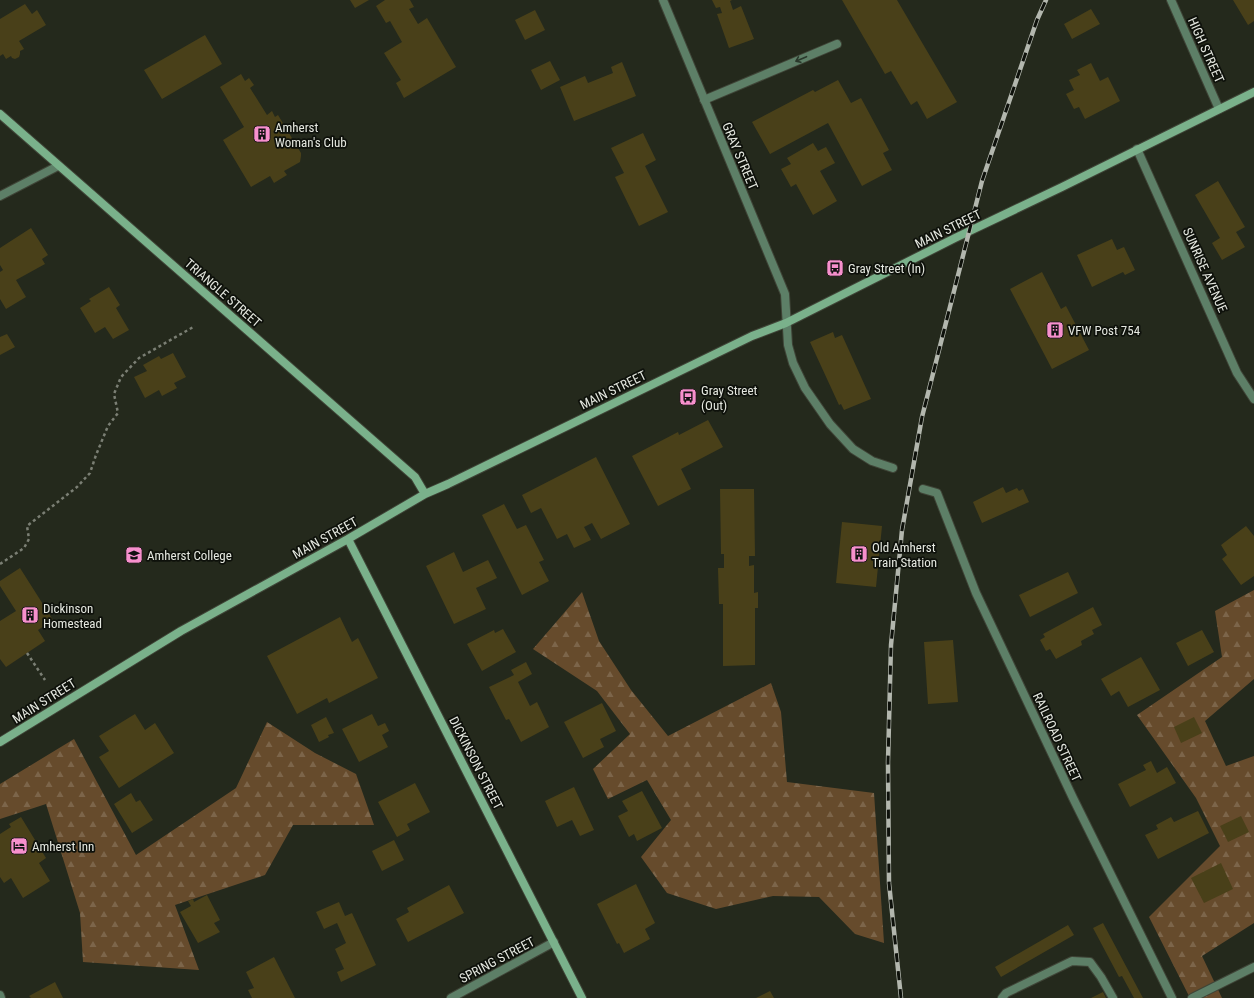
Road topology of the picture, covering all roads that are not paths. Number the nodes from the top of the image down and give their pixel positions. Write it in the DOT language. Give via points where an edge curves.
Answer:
graph roads {
  1 [pos="663,0"];
  2 [pos="1171,0"];
  3 [pos="837,44"];
  4 [pos="1254,92"];
  5 [pos="704,100"];
  6 [pos="1219,109"];
  7 [pos="0,114"];
  8 [pos="1137,149"];
  9 [pos="58,166"];
  10 [pos="0,196"];
  11 [pos="786,323"];
  12 [pos="1254,399"];
  13 [pos="893,468"];
  14 [pos="923,489"];
  15 [pos="425,494"];
  16 [pos="348,540"];
  17 [pos="0,742"];
  18 [pos="554,942"];
  19 [pos="1254,967"];
  20 [pos="451,998"];
  21 [pos="582,998"];
  22 [pos="1002,998"];
  23 [pos="1113,998"];
  24 [pos="1172,998"];
  25 [pos="1192,998"];
  1 -- 5 [label="street, GRAY STREET"];
  2 -- 6 [label="street, HIGH STREET"];
  3 -- 5 [label="street, one-way"];
  4 -- 6 [label="main road, MAIN STREET"];
  5 -- 11 [label="street, GRAY STREET" via="785,294"];
  6 -- 8 [label="main road, MAIN STREET"];
  7 -- 9 [label="main road, TRIANGLE STREET"];
  8 -- 11 [label="main road, MAIN STREET"];
  8 -- 12 [label="street, SUNRISE AVENUE" via="1237,373"];
  9 -- 10 [label="street"];
  9 -- 15 [label="main road, TRIANGLE STREET" via="415,476"];
  11 -- 13 [label="street" via="793,363 805,388 830,424 853,449"];
  11 -- 15 [label="main road, MAIN STREET" via="752,336"];
  14 -- 24 [label="street, RAILROAD STREET" via="937,494 976,593 1072,798"];
  15 -- 16 [label="main road, MAIN STREET"];
  16 -- 17 [label="main road, MAIN STREET" via="181,631"];
  16 -- 18 [label="main road, DICKINSON STREET"];
  18 -- 20 [label="street, SPRING STREET"];
  18 -- 21 [label="main road, DICKINSON STREET"];
  19 -- 25 [label="street"];
  22 -- 23 [label="street" via="1006,993 1072,961 1090,962"];
}
